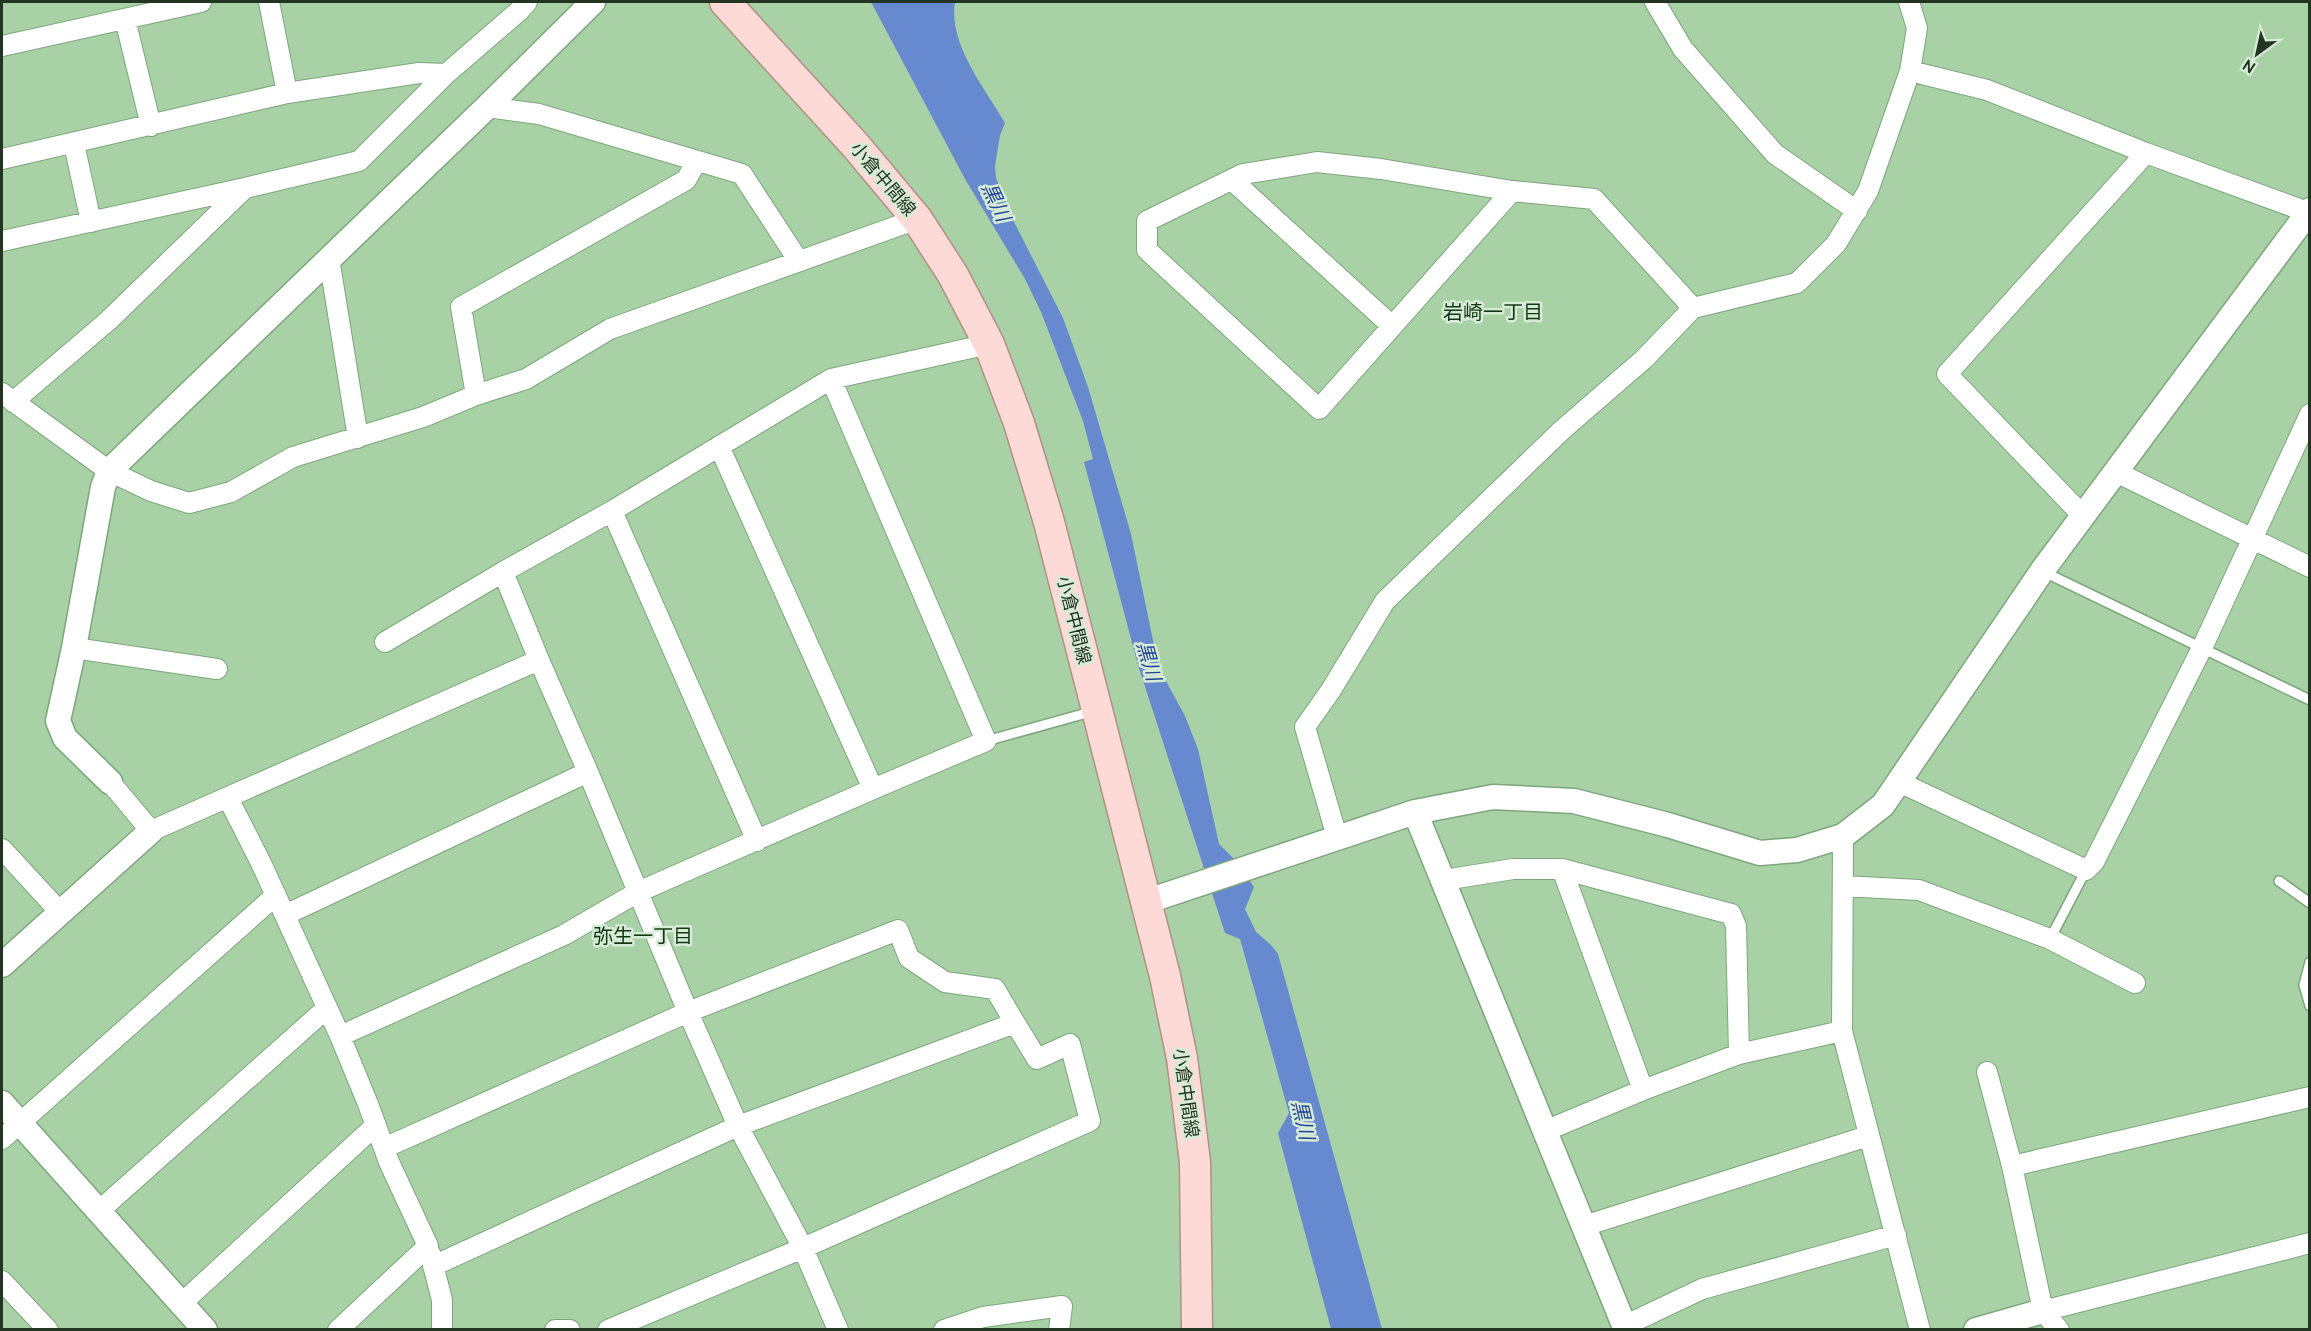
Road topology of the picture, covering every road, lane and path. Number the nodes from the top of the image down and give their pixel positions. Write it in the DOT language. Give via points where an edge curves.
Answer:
graph roads {
  1 [pos="201,2"];
  2 [pos="269,2"];
  3 [pos="593,2"];
  4 [pos="725,2"];
  5 [pos="1655,2"];
  6 [pos="1909,2"];
  7 [pos="516,5"];
  8 [pos="125,19"];
  9 [pos="2,46"];
  10 [pos="1910,71"];
  11 [pos="446,74"];
  12 [pos="287,93"];
  13 [pos="487,108"];
  14 [pos="151,126"];
  15 [pos="74,144"];
  16 [pos="2146,153"];
  17 [pos="2,159"];
  18 [pos="697,161"];
  19 [pos="1232,180"];
  20 [pos="245,189"];
  21 [pos="1512,191"];
  22 [pos="1857,211"];
  23 [pos="2309,212"];
  24 [pos="917,219"];
  25 [pos="91,222"];
  26 [pos="2,241"];
  27 [pos="329,258"];
  28 [pos="798,260"];
  29 [pos="1693,308"];
  30 [pos="1392,327"];
  31 [pos="989,344"];
  32 [pos="831,379"];
  33 [pos="476,395"];
  34 [pos="7,397"];
  35 [pos="2310,414"];
  36 [pos="357,438"];
  37 [pos="719,446"];
  38 [pos="109,471"];
  39 [pos="2116,472"];
  40 [pos="612,511"];
  41 [pos="2083,516"];
  42 [pos="2252,539"];
  43 [pos="2310,567"];
  44 [pos="2042,571"];
  45 [pos="503,572"];
  46 [pos="385,642"];
  47 [pos="74,648"];
  48 [pos="2202,648"];
  49 [pos="538,660"];
  50 [pos="217,669"];
  51 [pos="2310,700"];
  52 [pos="1096,710"];
  53 [pos="987,741"];
  54 [pos="588,772"];
  55 [pos="110,782"];
  56 [pos="1899,782"];
  57 [pos="873,789"];
  58 [pos="228,798"];
  59 [pos="1415,812"];
  60 [pos="152,831"];
  61 [pos="1843,836"];
  62 [pos="1337,837"];
  63 [pos="757,841"];
  64 [pos="2,849"];
  65 [pos="1562,869"];
  66 [pos="2086,870"];
  67 [pos="1444,880"];
  68 [pos="2279,881"];
  69 [pos="1843,886"];
  70 [pos="638,892"];
  71 [pos="276,895"];
  72 [pos="1145,902"];
  73 [pos="2310,903"];
  74 [pos="60,912"];
  75 [pos="285,915"];
  76 [pos="2050,939"];
  77 [pos="2310,962"];
  78 [pos="2,965"];
  79 [pos="2135,983"];
  80 [pos="2310,1006"];
  81 [pos="327,1008"];
  82 [pos="688,1012"];
  83 [pos="1015,1023"];
  84 [pos="1842,1031"];
  85 [pos="340,1036"];
  86 [pos="1738,1054"];
  87 [pos="1987,1072"];
  88 [pos="1643,1090"];
  89 [pos="2310,1097"];
  90 [pos="2,1103"];
  91 [pos="20,1123"];
  92 [pos="375,1125"];
  93 [pos="738,1126"];
  94 [pos="1545,1131"];
  95 [pos="1868,1136"];
  96 [pos="2,1139"];
  97 [pos="384,1148"];
  98 [pos="2012,1166"];
  99 [pos="99,1211"];
  100 [pos="1584,1226"];
  101 [pos="1896,1235"];
  102 [pos="2310,1242"];
  103 [pos="428,1246"];
  104 [pos="803,1248"];
  105 [pos="433,1266"];
  106 [pos="2,1281"];
  107 [pos="182,1303"];
  108 [pos="2043,1311"];
  109 [pos="1625,1328"];
  110 [pos="48,1329"];
  111 [pos="205,1329"];
  112 [pos="338,1329"];
  113 [pos="442,1329"];
  114 [pos="555,1329"];
  115 [pos="570,1329"];
  116 [pos="608,1329"];
  117 [pos="838,1329"];
  118 [pos="944,1329"];
  119 [pos="1059,1329"];
  120 [pos="1197,1329"];
  121 [pos="1920,1329"];
  122 [pos="1976,1329"];
  123 [pos="2059,1329"];
  1 -- 8 [label="street"];
  2 -- 12 [label="street"];
  3 -- 13 [label="street"];
  4 -- 24 [label="main road, 小倉中間線"];
  5 -- 22 [label="street" via="1683,49 1775,154"];
  6 -- 10 [label="street" via="1917,28"];
  7 -- 11 [label="street"];
  8 -- 9 [label="street"];
  8 -- 14 [label="street"];
  10 -- 16 [label="street" via="1987,90"];
  10 -- 22 [label="street" via="1868,192"];
  11 -- 12 [label="street" via="419,73"];
  11 -- 20 [label="street" via="359,161"];
  12 -- 14 [label="street"];
  13 -- 18 [label="street" via="539,114"];
  13 -- 27 [label="street"];
  14 -- 15 [label="street"];
  15 -- 17 [label="street"];
  15 -- 25 [label="street"];
  16 -- 23 [label="street"];
  16 -- 41 [label="street" via="1947,374"];
  18 -- 28 [label="street" via="742,174"];
  18 -- 33 [label="street" via="686,180 461,307"];
  19 -- 21 [label="street" via="1243,174 1317,162"];
  19 -- 30 [label="street"];
  19 -- 30 [label="street" via="1147,221 1147,250 1319,409"];
  20 -- 25 [label="street"];
  20 -- 34 [label="street" via="109,320"];
  21 -- 29 [label="street" via="1594,199"];
  21 -- 30 [label="street"];
  22 -- 29 [label="street" via="1836,244 1797,283"];
  23 -- 39 [label="street"];
  24 -- 28 [label="street"];
  24 -- 31 [label="main road, 小倉中間線" via="953,275"];
  25 -- 26 [label="street"];
  27 -- 36 [label="street"];
  27 -- 38 [label="street"];
  28 -- 33 [label="street" via="610,329 526,379"];
  29 -- 62 [label="street" via="1644,359 1562,430 1385,601 1305,727"];
  31 -- 32 [label="street"];
  31 -- 52 [label="main road, 小倉中間線" via="1019,423 1049,522"];
  32 -- 37 [label="street"];
  32 -- 53 [label="street"];
  33 -- 36 [label="street"];
  34 -- 38 [label="street"];
  35 -- 42 [label="street"];
  36 -- 38 [label="street" via="292,457 231,492 189,503"];
  37 -- 40 [label="street"];
  37 -- 57 [label="street"];
  38 -- 47 [label="street"];
  39 -- 41 [label="street"];
  39 -- 42 [label="street"];
  40 -- 45 [label="street"];
  40 -- 63 [label="street"];
  41 -- 44 [label="street"];
  42 -- 43 [label="street"];
  42 -- 48 [label="street"];
  44 -- 48 [label="lane"];
  44 -- 56 [label="street"];
  45 -- 46 [label="street"];
  45 -- 49 [label="street"];
  47 -- 50 [label="street"];
  47 -- 55 [label="street" via="58,721 64,738"];
  48 -- 51 [label="lane"];
  48 -- 66 [label="street" via="2094,862"];
  49 -- 54 [label="street"];
  49 -- 58 [label="street"];
  52 -- 53 [label="lane"];
  52 -- 72 [label="main road, 小倉中間線"];
  53 -- 57 [label="street"];
  54 -- 70 [label="street"];
  54 -- 75 [label="street"];
  55 -- 60 [label="street"];
  56 -- 61 [label="street" via="1883,805"];
  56 -- 66 [label="street"];
  57 -- 63 [label="street"];
  58 -- 60 [label="street"];
  58 -- 71 [label="street"];
  59 -- 61 [label="street" via="1494,797 1574,801 1760,853 1797,850"];
  59 -- 62 [label="street"];
  59 -- 67 [label="street"];
  60 -- 74 [label="street"];
  61 -- 69 [label="street"];
  62 -- 72 [label="street"];
  63 -- 70 [label="street"];
  64 -- 74 [label="street"];
  65 -- 67 [label="street" via="1513,869"];
  65 -- 86 [label="street" via="1731,914 1736,926"];
  65 -- 88 [label="street"];
  66 -- 76 [label="lane"];
  67 -- 94 [label="street"];
  68 -- 73 [label="lane"];
  69 -- 76 [label="street" via="1919,890"];
  69 -- 84 [label="street"];
  70 -- 82 [label="street"];
  70 -- 85 [label="street" via="564,935"];
  71 -- 75 [label="street"];
  71 -- 91 [label="street"];
  72 -- 120 [label="main road, 小倉中間線" via="1182,1058 1195,1162"];
  74 -- 78 [label="street"];
  75 -- 81 [label="street"];
  76 -- 79 [label="street"];
  77 -- 80 [label="lane" via="2304,985"];
  81 -- 85 [label="street"];
  81 -- 99 [label="street"];
  82 -- 83 [label="street" via="898,930 909,958 945,982 995,988"];
  82 -- 93 [label="street"];
  82 -- 97 [label="street"];
  83 -- 93 [label="street"];
  83 -- 104 [label="street" via="1037,1059 1070,1044 1090,1121"];
  84 -- 86 [label="street"];
  84 -- 95 [label="street"];
  85 -- 92 [label="street"];
  86 -- 88 [label="street"];
  87 -- 98 [label="street"];
  88 -- 94 [label="street"];
  89 -- 98 [label="street"];
  90 -- 91 [label="street"];
  91 -- 96 [label="street"];
  91 -- 99 [label="street"];
  92 -- 97 [label="street"];
  92 -- 107 [label="street"];
  93 -- 104 [label="street"];
  93 -- 105 [label="street"];
  94 -- 100 [label="street"];
  95 -- 100 [label="street"];
  95 -- 101 [label="street"];
  97 -- 103 [label="street"];
  98 -- 108 [label="street"];
  99 -- 107 [label="street"];
  100 -- 109 [label="street"];
  101 -- 109 [label="street" via="1702,1289"];
  101 -- 121 [label="street"];
  102 -- 108 [label="street"];
  103 -- 105 [label="street"];
  103 -- 112 [label="street"];
  104 -- 116 [label="street"];
  104 -- 117 [label="street"];
  105 -- 113 [label="street" via="442,1300"];
  106 -- 110 [label="street"];
  107 -- 111 [label="street"];
  108 -- 122 [label="street"];
  108 -- 123 [label="street"];
  114 -- 115 [label="street"];
  118 -- 119 [label="street" via="983,1317 1062,1306"];
}
